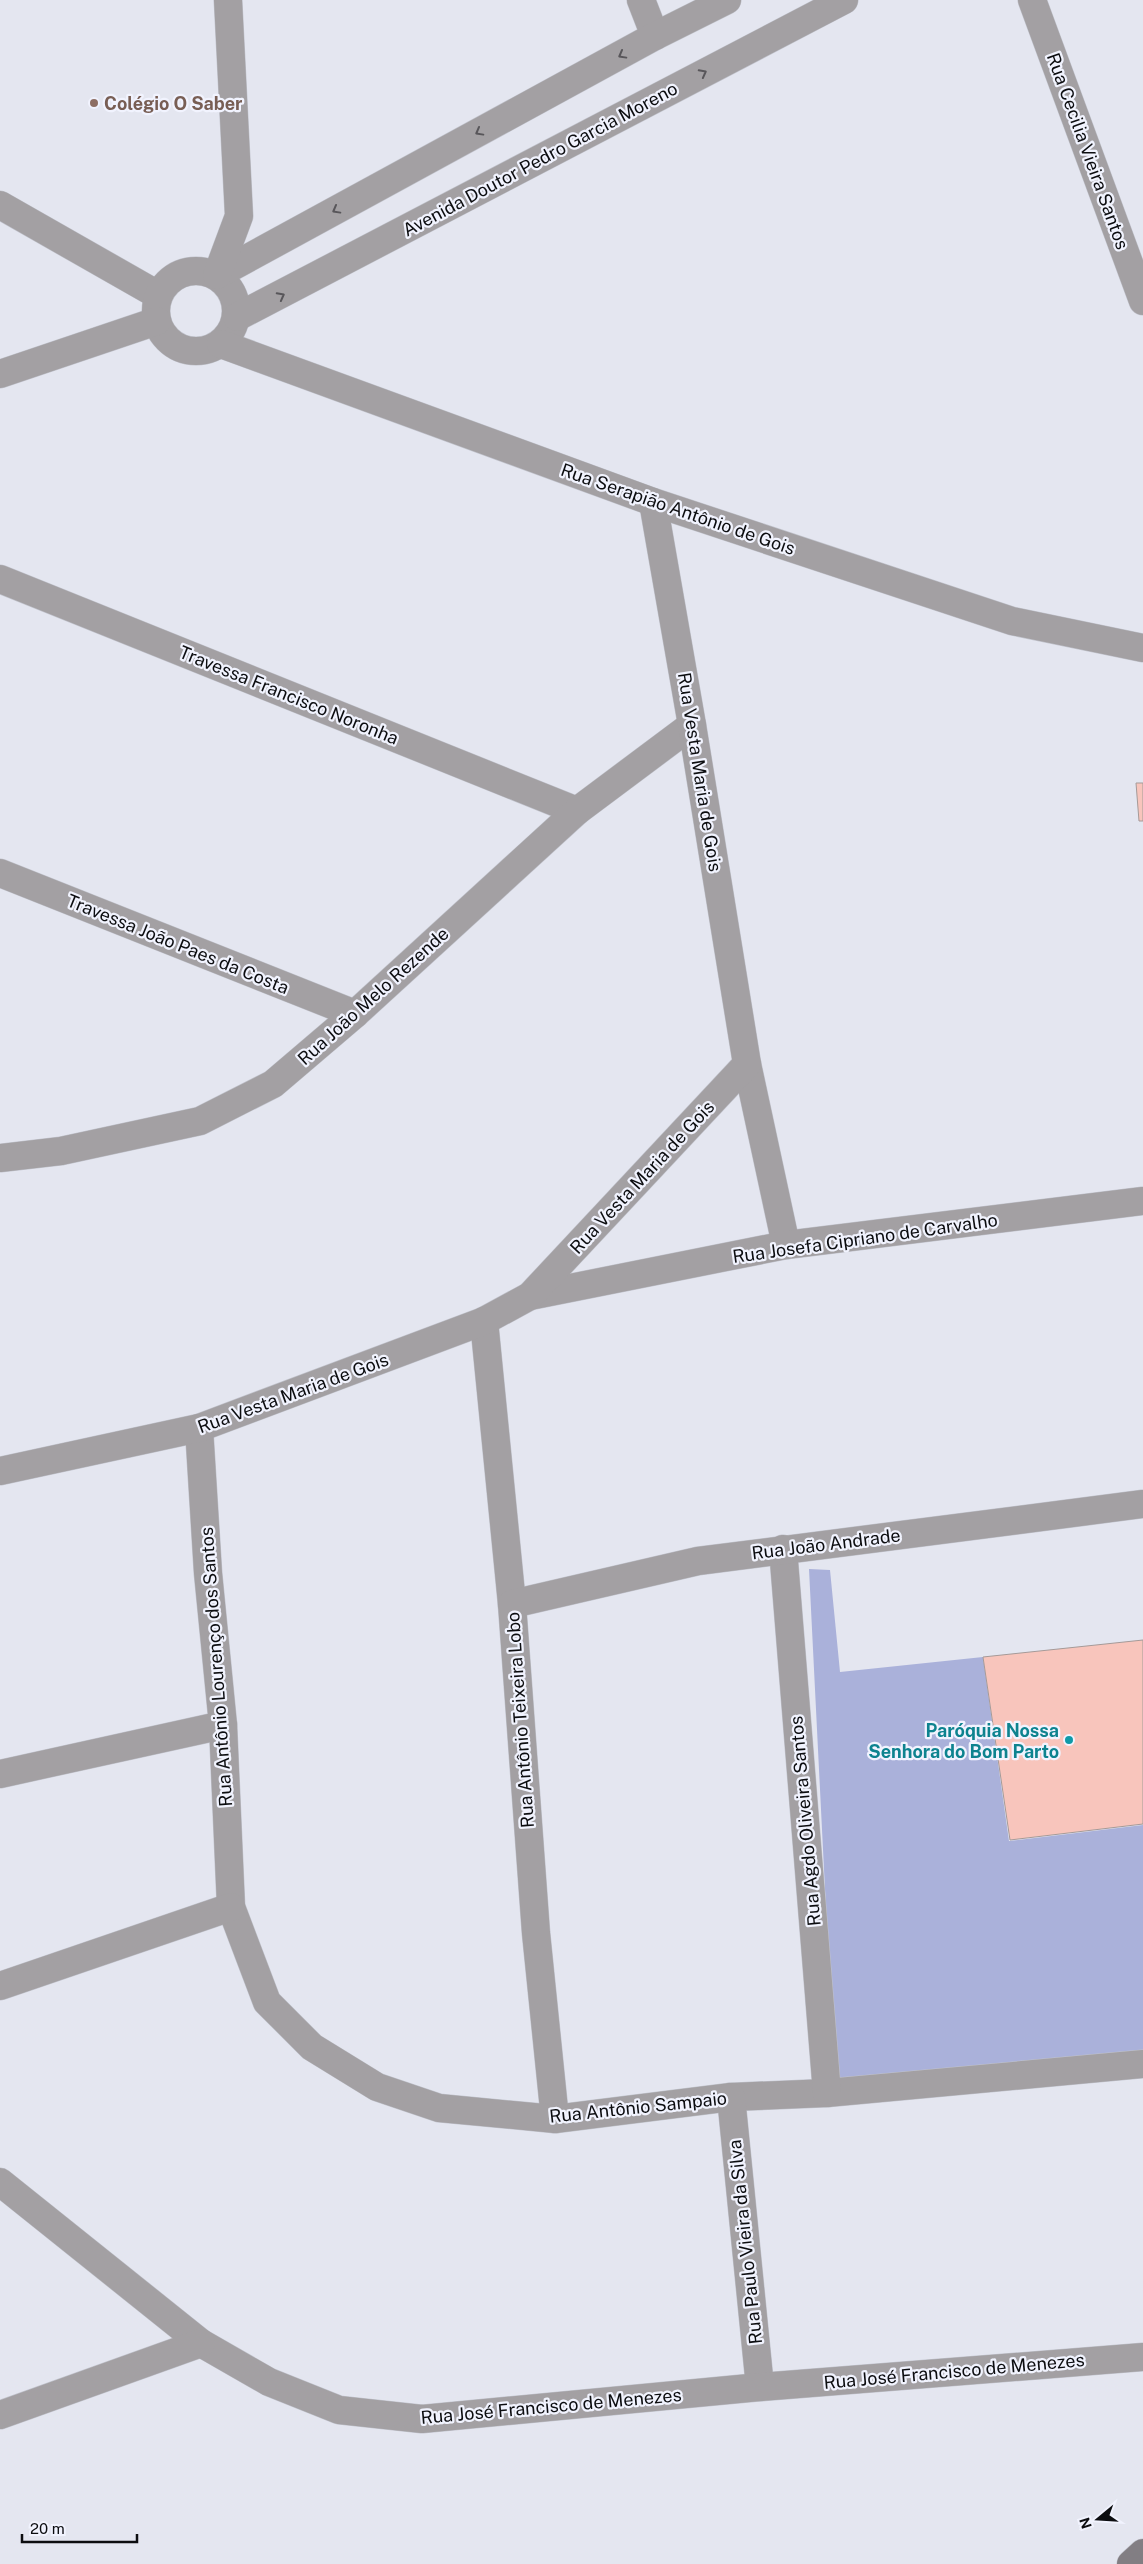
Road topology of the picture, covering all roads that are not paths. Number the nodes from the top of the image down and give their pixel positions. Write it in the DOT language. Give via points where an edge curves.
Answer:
graph roads {
  1 [pos="228,0"];
  2 [pos="641,0"];
  3 [pos="727,0"];
  4 [pos="844,0"];
  5 [pos="1032,0"];
  6 [pos="655,36"];
  7 [pos="0,205"];
  8 [pos="217,275"];
  9 [pos="1143,301"];
  10 [pos="158,308"];
  11 [pos="237,317"];
  12 [pos="221,344"];
  13 [pos="0,374"];
  14 [pos="654,502"];
  15 [pos="0,579"];
  16 [pos="1143,648"];
  17 [pos="692,725"];
  18 [pos="577,810"];
  19 [pos="0,873"];
  20 [pos="355,1014"];
  21 [pos="747,1064"];
  22 [pos="0,1158"];
  23 [pos="1143,1201"];
  24 [pos="786,1245"];
  25 [pos="530,1296"];
  26 [pos="484,1321"];
  27 [pos="199,1428"];
  28 [pos="0,1471"];
  29 [pos="1143,1504"];
  30 [pos="783,1549"];
  31 [pos="512,1604"];
  32 [pos="222,1725"];
  33 [pos="0,1774"];
  34 [pos="231,1907"];
  35 [pos="0,1986"];
  36 [pos="1143,2064"];
  37 [pos="827,2093"];
  38 [pos="731,2097"];
  39 [pos="555,2119"];
  40 [pos="0,2182"];
  41 [pos="201,2343"];
  42 [pos="1143,2356"];
  43 [pos="760,2387"];
  44 [pos="0,2415"];
  45 [pos="1143,2553"];
  46 [pos="1131,2564"];
  1 -- 8 [label="street" via="239,216"];
  2 -- 6 [label="street"];
  3 -- 6 [label="street"];
  11 -- 4 [label="street, Avenida Doutor Pedro Garcia Moreno, one-way"];
  5 -- 9 [label="street, Rua Cecilia Vieira Santos"];
  6 -- 8 [label="street, one-way"];
  7 -- 10 [label="street"];
  8 -- 10 [label="street" via="202,270 186,271 166,282"];
  8 -- 11 [label="street" via="229,286 236,301"];
  10 -- 12 [label="street" via="164,335 176,346 191,352"];
  10 -- 13 [label="street"];
  11 -- 12 [label="street" via="232,332"];
  12 -- 14 [label="street, Rua Serapião Antônio de Gois"];
  14 -- 16 [label="street, Rua Serapião Antônio de Gois" via="1012,621"];
  14 -- 17 [label="street, Rua Vesta Maria de Gois"];
  15 -- 18 [label="street, Travessa Francisco Noronha"];
  17 -- 18 [label="street, Rua João Melo Rezende"];
  17 -- 21 [label="street, Rua Vesta Maria de Gois"];
  18 -- 20 [label="street, Rua João Melo Rezende"];
  19 -- 20 [label="street, Travessa João Paes da Costa"];
  20 -- 22 [label="street, Rua João Melo Rezende" via="273,1084 200,1121 61,1151"];
  21 -- 24 [label="street"];
  21 -- 25 [label="street, Rua Vesta Maria de Gois"];
  23 -- 24 [label="street, Rua Josefa Cipriano de Carvalho"];
  24 -- 25 [label="street, Rua Josefa Cipriano de Carvalho"];
  25 -- 26 [label="street, Rua Vesta Maria de Gois"];
  26 -- 27 [label="street, Rua Vesta Maria de Gois"];
  26 -- 31 [label="street, Rua Antônio Teixeira Lobo"];
  27 -- 28 [label="street, Rua Vesta Maria de Gois"];
  27 -- 32 [label="street, Rua Antônio Lourenço dos Santos"];
  29 -- 30 [label="street, Rua João Andrade"];
  30 -- 31 [label="street, Rua João Andrade" via="698,1561"];
  30 -- 37 [label="street, Rua Agdo Oliveira Santos"];
  31 -- 39 [label="street, Rua Antônio Teixeira Lobo" via="536,1933"];
  32 -- 33 [label="street"];
  32 -- 34 [label="street, Rua Antônio Lourenço dos Santos"];
  34 -- 35 [label="street"];
  34 -- 39 [label="street, Rua Antônio Sampaio" via="267,2002 312,2046 377,2087 439,2108"];
  36 -- 37 [label="street, Rua Antônio Sampaio"];
  37 -- 38 [label="street, Rua Antônio Sampaio"];
  38 -- 39 [label="street, Rua Antônio Sampaio"];
  38 -- 43 [label="street, Rua Paulo Vieira da Silva"];
  40 -- 41 [label="street, Rua José Francisco de Menezes"];
  41 -- 43 [label="street, Rua José Francisco de Menezes" via="270,2382 339,2410 422,2419"];
  41 -- 44 [label="street"];
  42 -- 43 [label="street, Rua José Francisco de Menezes"];
  45 -- 46 [label="street"];
}
